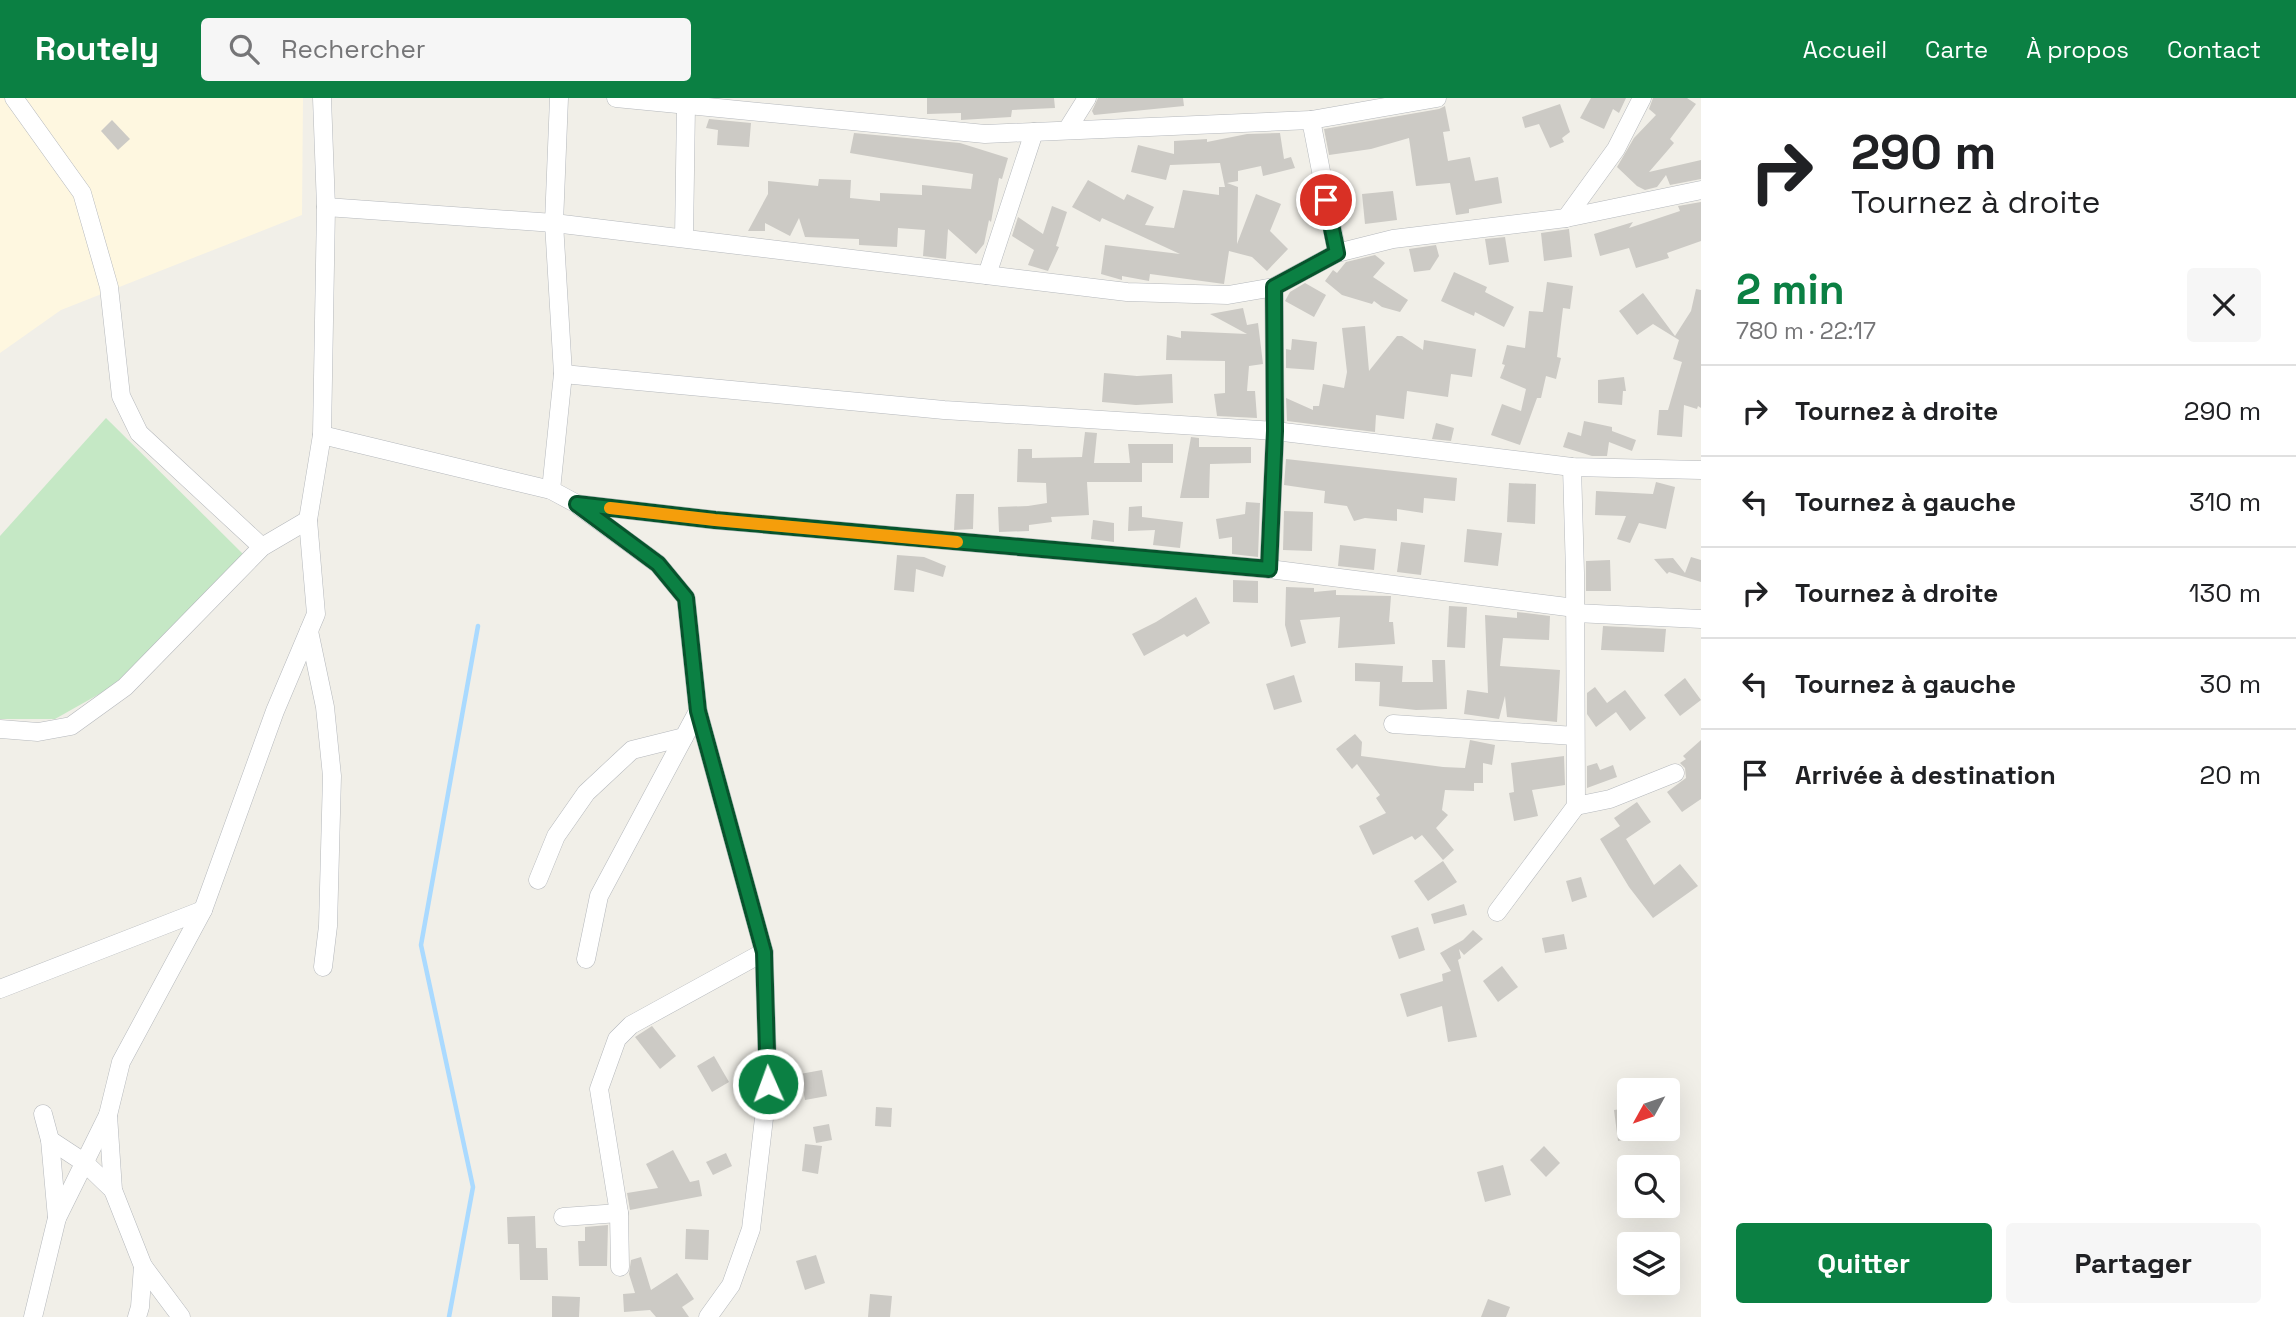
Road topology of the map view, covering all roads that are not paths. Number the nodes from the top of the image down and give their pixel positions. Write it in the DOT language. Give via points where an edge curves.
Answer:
graph roads {
  1 [pos="14,98"];
  2 [pos="322,98"];
  3 [pos="559,98"];
  4 [pos="616,98"];
  5 [pos="1087,98"];
  6 [pos="1437,98"];
  7 [pos="1642,98"];
  8 [pos="686,105"];
  9 [pos="1311,120"];
  10 [pos="1067,130"];
  11 [pos="1034,132"];
  12 [pos="1701,190"];
  13 [pos="326,207"];
  14 [pos="1566,218"];
  15 [pos="554,223"];
  16 [pos="684,238"];
  17 [pos="1337,253"];
  18 [pos="987,275"];
  19 [pos="1274,287"];
  20 [pos="563,374"];
  21 [pos="1275,431"];
  22 [pos="322,435"];
  23 [pos="1572,467"];
  24 [pos="1701,470"];
  25 [pos="551,490"];
  26 [pos="577,504"];
  27 [pos="308,520"];
  28 [pos="262,547"];
  29 [pos="1269,569"];
  30 [pos="1575,611"];
  31 [pos="1701,619"];
  32 [pos="309,631"];
  33 [pos="698,711"];
  34 [pos="1393,724"];
  35 [pos="0,729"];
  36 [pos="1575,736"];
  37 [pos="684,737"];
  38 [pos="1675,774"];
  39 [pos="1576,806"];
  40 [pos="538,880"];
  41 [pos="204,911"];
  42 [pos="1497,912"];
  43 [pos="764,952"];
  44 [pos="586,959"];
  45 [pos="323,967"];
  46 [pos="0,989"];
  47 [pos="43,1114"];
  48 [pos="108,1115"];
  49 [pos="50,1140"];
  50 [pos="85,1163"];
  51 [pos="113,1190"];
  52 [pos="619,1213"];
  53 [pos="563,1217"];
  54 [pos="57,1218"];
  55 [pos="143,1266"];
  56 [pos="620,1267"];
  57 [pos="33,1317"];
  58 [pos="137,1317"];
  59 [pos="181,1317"];
  60 [pos="708,1317"];
  1 -- 28 [label="street" via="82,193 109,288 121,397 139,433"];
  2 -- 13 [label="street"];
  3 -- 15 [label="street"];
  4 -- 8 [label="street"];
  5 -- 10 [label="street"];
  6 -- 9 [label="street"];
  7 -- 14 [label="street" via="1616,149"];
  8 -- 11 [label="street" via="985,134"];
  8 -- 16 [label="street"];
  9 -- 10 [label="street"];
  9 -- 17 [label="street"];
  10 -- 11 [label="street"];
  11 -- 18 [label="street"];
  12 -- 14 [label="street"];
  13 -- 15 [label="street"];
  13 -- 22 [label="street"];
  14 -- 17 [label="street" via="1393,239"];
  15 -- 16 [label="street"];
  15 -- 20 [label="street"];
  16 -- 18 [label="street"];
  17 -- 19 [label="street"];
  18 -- 19 [label="street" via="1127,292 1228,295"];
  19 -- 21 [label="street"];
  20 -- 21 [label="street" via="944,410"];
  20 -- 25 [label="street"];
  21 -- 23 [label="street"];
  21 -- 29 [label="street"];
  22 -- 25 [label="street"];
  22 -- 27 [label="street"];
  23 -- 24 [label="street"];
  23 -- 30 [label="street"];
  25 -- 26 [label="street"];
  26 -- 29 [label="street"];
  26 -- 33 [label="street" via="658,564 686,598"];
  27 -- 28 [label="street"];
  27 -- 32 [label="street" via="316,614"];
  28 -- 35 [label="street" via="125,687 71,726 38,732"];
  29 -- 30 [label="street"];
  30 -- 31 [label="street"];
  30 -- 36 [label="street"];
  32 -- 41 [label="street" via="275,711"];
  32 -- 45 [label="street" via="325,707 332,776"];
  33 -- 37 [label="street"];
  33 -- 43 [label="street"];
  34 -- 36 [label="street"];
  36 -- 39 [label="street"];
  37 -- 40 [label="street" via="632,750 586,793 556,836"];
  37 -- 44 [label="street" via="599,896"];
  38 -- 39 [label="street" via="1610,799"];
  39 -- 42 [label="street"];
  41 -- 46 [label="street"];
  41 -- 48 [label="street" via="121,1062"];
  43 -- 52 [label="street" via="631,1025 617,1039 599,1089"];
  43 -- 60 [label="street" via="768,1084 751,1229 731,1286"];
  47 -- 49 [label="street"];
  48 -- 50 [label="street"];
  48 -- 51 [label="street"];
  49 -- 50 [label="street"];
  49 -- 54 [label="street"];
  50 -- 51 [label="street"];
  50 -- 54 [label="street"];
  51 -- 55 [label="street"];
  52 -- 53 [label="street"];
  52 -- 56 [label="street"];
  54 -- 57 [label="street"];
  55 -- 58 [label="street"];
  55 -- 59 [label="street"];
}
